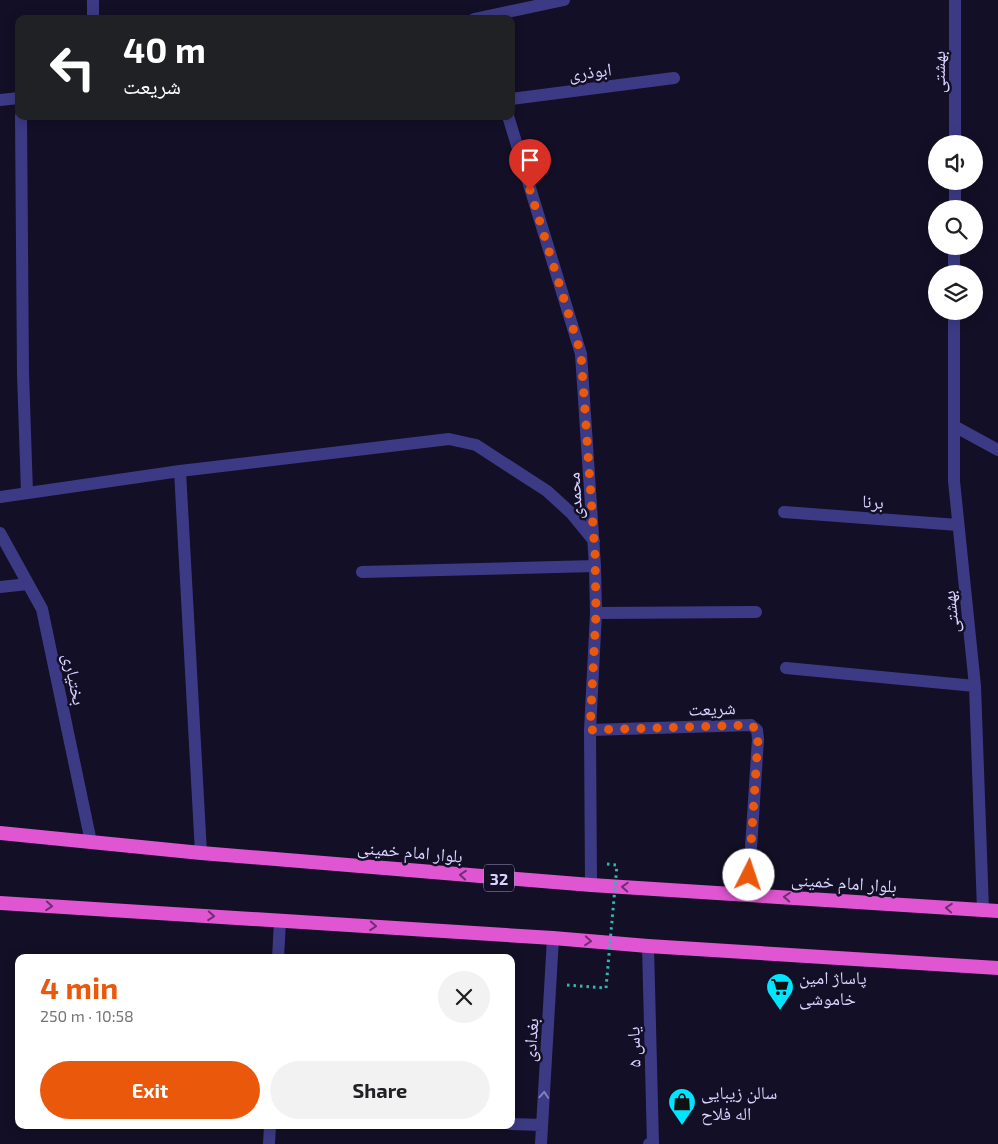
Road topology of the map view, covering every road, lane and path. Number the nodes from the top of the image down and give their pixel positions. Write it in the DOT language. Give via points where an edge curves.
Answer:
graph roads {
  1 [pos="92,0"];
  2 [pos="564,0"];
  3 [pos="955,0"];
  4 [pos="93,15"];
  5 [pos="493,15"];
  6 [pos="674,78"];
  7 [pos="15,98"];
  8 [pos="515,98"];
  9 [pos="0,100"];
  10 [pos="21,120"];
  11 [pos="509,120"];
  12 [pos="955,135"];
  13 [pos="954,320"];
  14 [pos="954,426"];
  15 [pos="998,450"];
  16 [pos="180,471"];
  17 [pos="27,493"];
  18 [pos="0,497"];
  19 [pos="784,512"];
  20 [pos="958,525"];
  21 [pos="0,533"];
  22 [pos="594,541"];
  23 [pos="595,566"];
  24 [pos="362,572"];
  25 [pos="28,584"];
  26 [pos="0,587"];
  27 [pos="756,612"];
  28 [pos="596,613"];
  29 [pos="786,668"];
  30 [pos="975,686"];
  31 [pos="590,730"];
  32 [pos="0,833"];
  33 [pos="90,842"];
  34 [pos="201,853"];
  35 [pos="606,864"];
  36 [pos="591,885"];
  37 [pos="748,894"];
  38 [pos="0,903"];
  39 [pos="983,910"];
  40 [pos="998,911"];
  41 [pos="280,920"];
  42 [pos="553,938"];
  43 [pos="648,946"];
  44 [pos="278,954"];
  45 [pos="998,968"];
  46 [pos="569,985"];
  47 [pos="515,1124"];
  48 [pos="542,1125"];
  49 [pos="270,1129"];
  50 [pos="268,1144"];
  51 [pos="540,1144"];
  52 [pos="649,1144"];
  1 -- 4 [label="street"];
  2 -- 5 [label="street"];
  3 -- 12 [label="street, بهشتی"];
  6 -- 8 [label="street, ابوذری"];
  7 -- 9 [label="street"];
  10 -- 17 [label="street" via="22,373"];
  11 -- 22 [label="street, محمدی" via="581,354"];
  13 -- 14 [label="street, بهشتی"];
  14 -- 15 [label="street"];
  14 -- 20 [label="street, بهشتی"];
  16 -- 17 [label="street"];
  16 -- 22 [label="street" via="449,439 476,445 547,491"];
  16 -- 34 [label="street"];
  17 -- 18 [label="street"];
  19 -- 20 [label="street, برنا"];
  20 -- 30 [label="street, بهشتی"];
  21 -- 25 [label="street, بختیاری"];
  22 -- 23 [label="street, محمدی"];
  23 -- 24 [label="street"];
  23 -- 28 [label="street, محمدی"];
  25 -- 26 [label="street"];
  25 -- 33 [label="street, بختیاری" via="42,609"];
  27 -- 28 [label="street"];
  28 -- 31 [label="street, محمدی"];
  29 -- 30 [label="street"];
  30 -- 39 [label="street, بهشتی"];
  31 -- 36 [label="street, محمدی"];
  31 -- 37 [label="street, شریعت" via="751,725 757,730"];
  32 -- 33 [label="highway, بلوار امام خمینی / 32"];
  33 -- 34 [label="highway, بلوار امام خمینی / 32"];
  36 -- 34 [label="highway, بلوار امام خمینی / 32, one-way"];
  35 -- 46 [label="path, bridge" via="618,865 606,988"];
  37 -- 36 [label="highway, بلوار امام خمینی / 32, one-way"];
  39 -- 37 [label="highway, بلوار امام خمینی / 32, one-way"];
  38 -- 41 [label="highway, one-way"];
  39 -- 40 [label="highway, بلوار امام خمینی / 32"];
  41 -- 42 [label="highway, one-way"];
  41 -- 44 [label="street"];
  42 -- 43 [label="highway, one-way"];
  48 -- 42 [label="street, بغدادی, one-way"];
  43 -- 45 [label="highway"];
  43 -- 52 [label="street, یاس ۵" via="653,1144"];
  47 -- 48 [label="street"];
  48 -- 51 [label="street, بغدادی"];
  49 -- 50 [label="street"];
}
